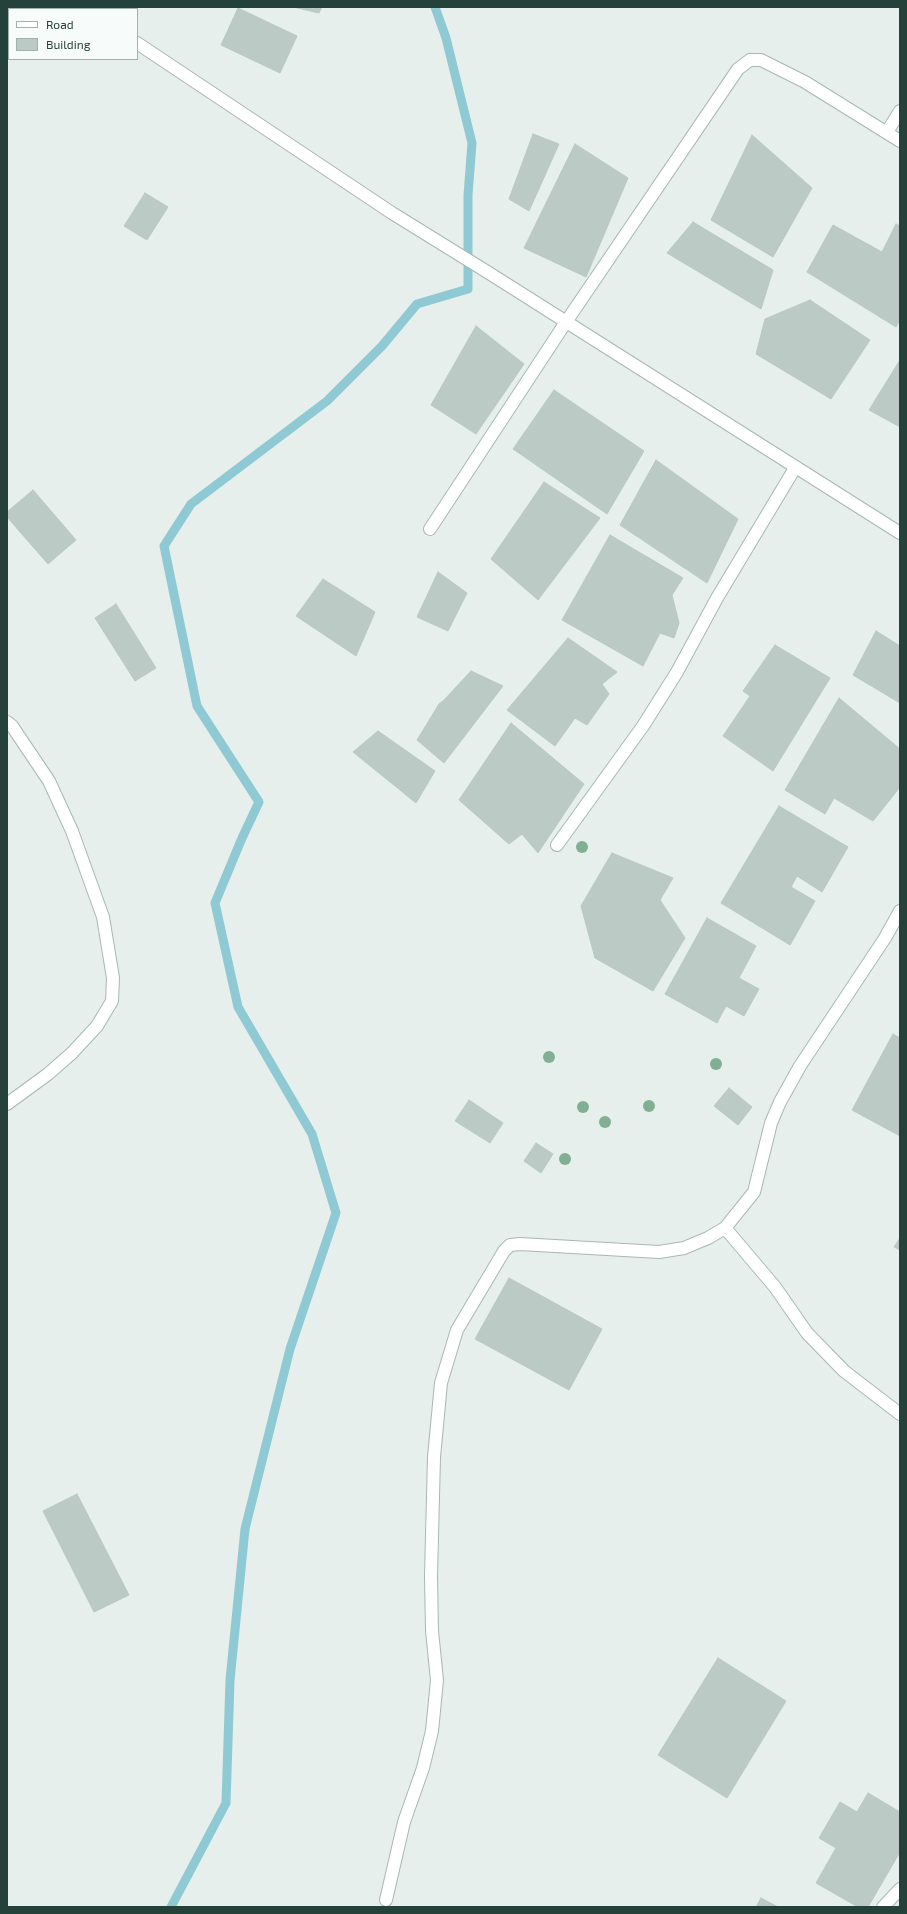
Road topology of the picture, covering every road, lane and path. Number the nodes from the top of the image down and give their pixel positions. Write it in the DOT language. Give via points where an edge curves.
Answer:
graph roads {
  1 [pos="138,44"];
  2 [pos="900,112"];
  3 [pos="887,132"];
  4 [pos="900,141"];
  5 [pos="566,322"];
  6 [pos="795,468"];
  7 [pos="430,529"];
  8 [pos="900,533"];
  9 [pos="7,722"];
  10 [pos="557,845"];
  11 [pos="900,911"];
  12 [pos="7,1104"];
  13 [pos="726,1228"];
  14 [pos="900,1414"];
  15 [pos="900,1889"];
  16 [pos="386,1900"];
  17 [pos="883,1907"];
  1 -- 5 [label="street" via="392,214"];
  2 -- 3 [label="street"];
  3 -- 4 [label="street"];
  3 -- 5 [label="street" via="805,82 761,60 750,60 738,69 713,104"];
  5 -- 6 [label="street"];
  5 -- 7 [label="street"];
  6 -- 8 [label="street"];
  6 -- 10 [label="street" via="643,726"];
  9 -- 12 [label="street" via="49,781 72,831 103,917 113,978 112,1001 97,1026 48,1074"];
  11 -- 13 [label="street" via="885,938 800,1066 780,1102 771,1123 754,1192"];
  13 -- 14 [label="street" via="775,1287 807,1333 844,1370"];
  13 -- 16 [label="street" via="684,1248 659,1252 520,1244 510,1246 504,1251 457,1330 440,1383 434,1457 431,1576 432,1631 437,1680 432,1731 423,1768 404,1822"];
  15 -- 17 [label="street"];
}
